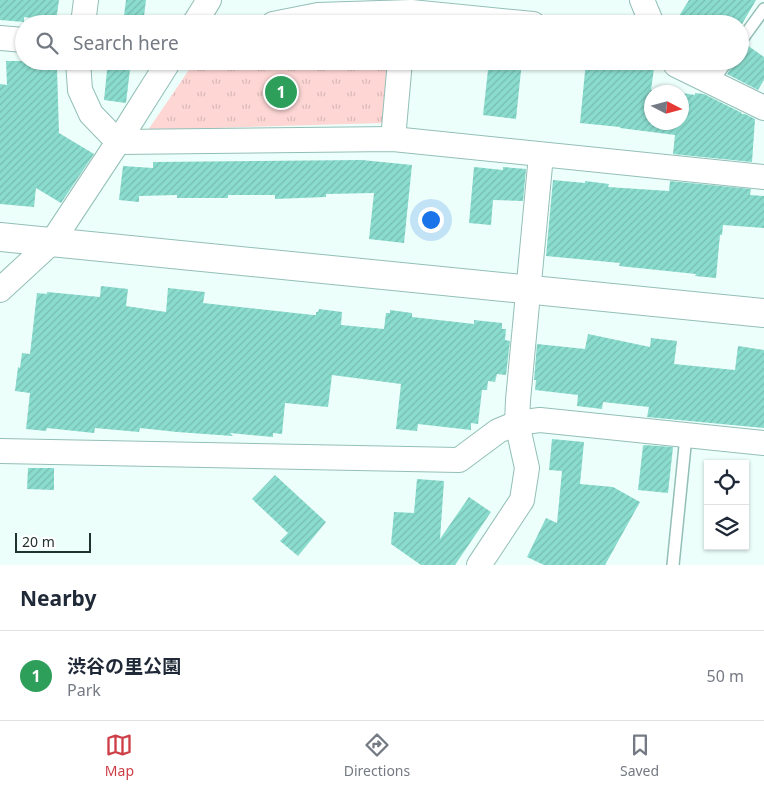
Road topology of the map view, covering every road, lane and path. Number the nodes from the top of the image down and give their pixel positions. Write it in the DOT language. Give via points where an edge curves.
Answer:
graph roads {
  1 [pos="86,0"];
  2 [pos="209,0"];
  3 [pos="642,0"];
  4 [pos="764,9"];
  5 [pos="410,12"];
  6 [pos="84,15"];
  7 [pos="200,15"];
  8 [pos="318,15"];
  9 [pos="441,15"];
  10 [pos="648,15"];
  11 [pos="749,30"];
  12 [pos="0,38"];
  13 [pos="15,39"];
  14 [pos="79,70"];
  15 [pos="163,70"];
  16 [pos="399,70"];
  17 [pos="687,70"];
  18 [pos="721,70"];
  19 [pos="712,82"];
  20 [pos="764,108"];
  21 [pos="393,139"];
  22 [pos="118,142"];
  23 [pos="541,155"];
  24 [pos="764,177"];
  25 [pos="0,237"];
  26 [pos="52,242"];
  27 [pos="0,290"];
  28 [pos="528,290"];
  29 [pos="764,313"];
  30 [pos="517,423"];
  31 [pos="686,436"];
  32 [pos="764,443"];
  33 [pos="0,451"];
  34 [pos="479,565"];
  35 [pos="673,565"];
  1 -- 6 [label="street"];
  2 -- 7 [label="street"];
  3 -- 10 [label="street"];
  4 -- 11 [label="lane"];
  5 -- 8 [label="street"];
  5 -- 9 [label="street"];
  12 -- 13 [label="street"];
  14 -- 22 [label="street" via="80,90 91,114"];
  15 -- 22 [label="street"];
  16 -- 21 [label="street"];
  17 -- 19 [label="street"];
  18 -- 19 [label="lane"];
  19 -- 20 [label="street"];
  21 -- 22 [label="street"];
  21 -- 23 [label="street"];
  22 -- 26 [label="street"];
  23 -- 24 [label="street"];
  23 -- 28 [label="street"];
  25 -- 26 [label="street"];
  26 -- 27 [label="street"];
  26 -- 28 [label="street"];
  28 -- 29 [label="street"];
  28 -- 30 [label="street"];
  30 -- 31 [label="street" via="540,420"];
  30 -- 33 [label="street" via="498,431 459,460"];
  30 -- 34 [label="street" via="527,468 522,500"];
  31 -- 32 [label="street"];
  31 -- 35 [label="lane"];
}
